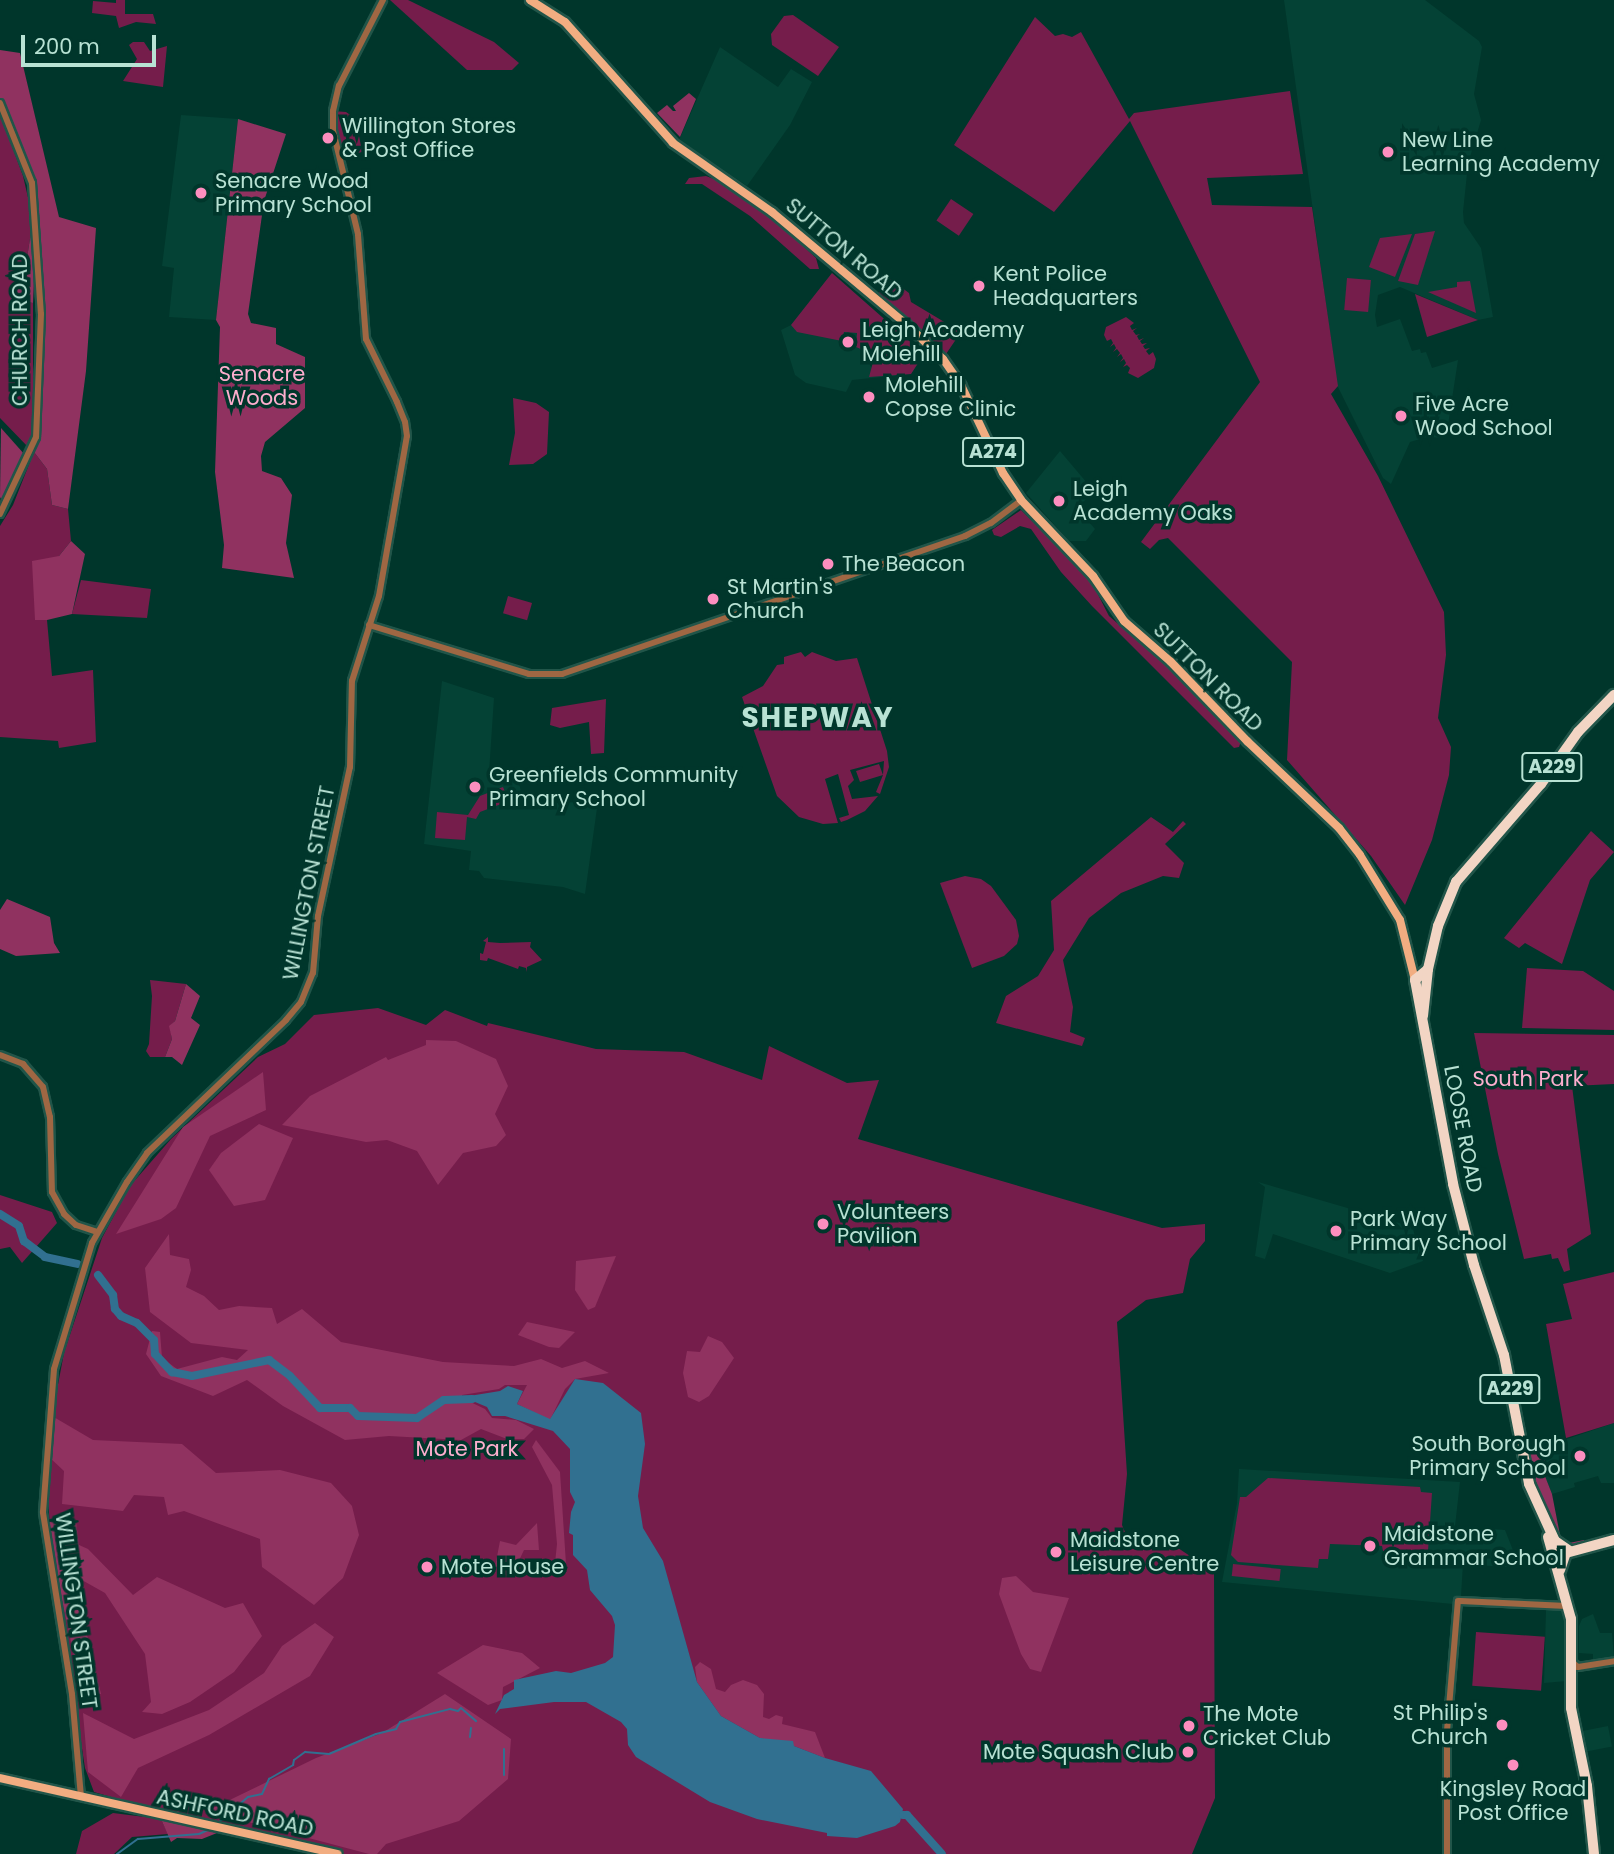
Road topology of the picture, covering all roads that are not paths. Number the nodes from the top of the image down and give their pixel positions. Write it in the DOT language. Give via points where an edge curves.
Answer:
graph roads {
  1 [pos="383,0"];
  2 [pos="530,0"];
  3 [pos="0,103"];
  4 [pos="1021,500"];
  5 [pos="0,514"];
  6 [pos="369,625"];
  7 [pos="1614,695"];
  8 [pos="1428,968"];
  9 [pos="1418,979"];
  10 [pos="1425,998"];
  11 [pos="1423,1021"];
  12 [pos="0,1055"];
  13 [pos="97,1232"];
  14 [pos="1546,1527"];
  15 [pos="1614,1540"];
  16 [pos="1570,1551"];
  17 [pos="1560,1570"];
  18 [pos="1566,1593"];
  19 [pos="1554,1606"];
  20 [pos="1569,1606"];
  21 [pos="1570,1661"];
  22 [pos="1614,1661"];
  23 [pos="0,1778"];
  24 [pos="81,1797"];
  25 [pos="338,1854"];
  26 [pos="1447,1854"];
  27 [pos="1594,1854"];
  1 -- 6 [label="street, WILLINGTON STREET" via="338,86 333,111 334,146 358,233 366,340 397,401 407,436 379,596"];
  2 -- 4 [label="main road, SUTTON ROAD / A274" via="565,22 673,143 772,212 943,359"];
  3 -- 5 [label="street, CHURCH ROAD" via="32,183 41,314 36,437"];
  4 -- 6 [label="street" via="965,536 562,674 528,674"];
  4 -- 9 [label="main road, SUTTON ROAD / A274" via="1093,576 1124,621 1339,828 1392,903"];
  6 -- 13 [label="street, WILLINGTON STREET" via="352,681 350,766 318,916 313,973 305,993 285,1020 147,1153"];
  7 -- 8 [label="highway, LOOSE ROAD / A229" via="1578,732 1541,784 1456,882 1444,906"];
  8 -- 9 [label="highway, LOOSE ROAD / A229"];
  8 -- 10 [label="highway, LOOSE ROAD / A229"];
  9 -- 10 [label="main road, SUTTON ROAD / A274"];
  9 -- 11 [label="highway, LOOSE ROAD / A229"];
  10 -- 11 [label="highway, LOOSE ROAD / A229"];
  11 -- 14 [label="highway, LOOSE ROAD / A229" via="1453,1184 1504,1355 1529,1484"];
  12 -- 13 [label="street" via="23,1064 43,1087 49,1100 52,1192 76,1225"];
  13 -- 24 [label="street, WILLINGTON STREET" via="54,1368 43,1486 46,1537 72,1694"];
  14 -- 16 [label="highway, LOOSE ROAD / A229" via="1559,1546"];
  14 -- 17 [label="highway, LOOSE ROAD / A229"];
  15 -- 16 [label="highway"];
  16 -- 17 [label="highway" via="1562,1558"];
  17 -- 18 [label="highway, LOOSE ROAD / A229"];
  18 -- 19 [label="street"];
  18 -- 20 [label="highway, LOOSE ROAD / A229"];
  19 -- 20 [label="street"];
  19 -- 26 [label="street" via="1458,1601 1447,1729"];
  20 -- 21 [label="highway, LOOSE ROAD / A229"];
  21 -- 22 [label="street" via="1578,1667"];
  21 -- 27 [label="highway, A229" via="1571,1708 1587,1786"];
  23 -- 24 [label="main road, ASHFORD ROAD"];
  24 -- 25 [label="main road, ASHFORD ROAD"];
}
